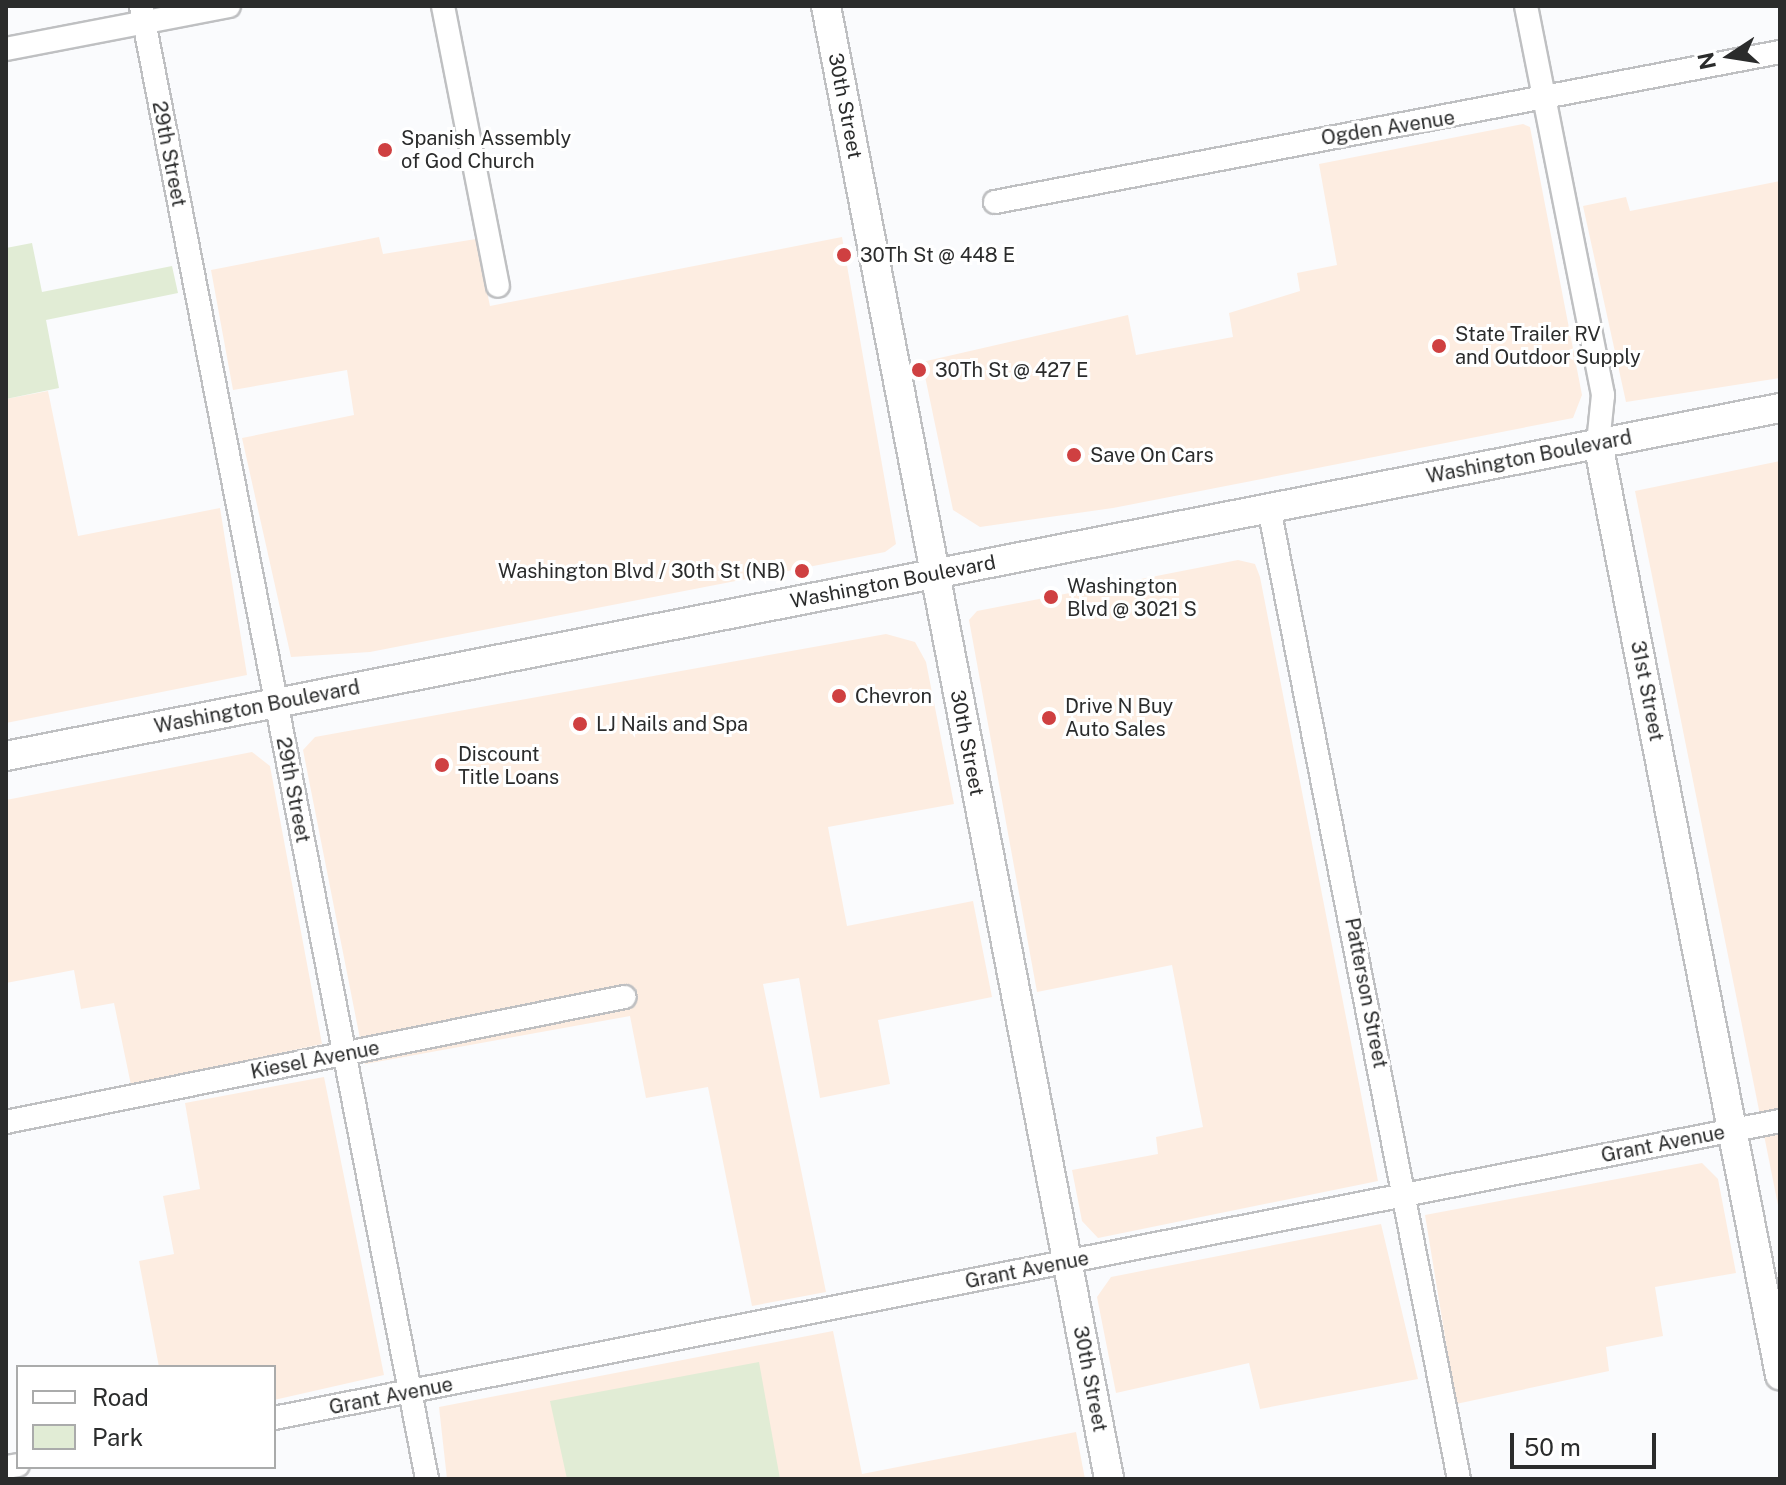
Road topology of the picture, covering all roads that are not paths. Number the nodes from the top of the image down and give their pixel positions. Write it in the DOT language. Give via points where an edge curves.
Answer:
graph roads {
  1 [pos="229,6"];
  2 [pos="443,6"];
  3 [pos="826,6"];
  4 [pos="1526,6"];
  5 [pos="142,14"];
  6 [pos="6,49"];
  7 [pos="1780,52"];
  8 [pos="1544,101"];
  9 [pos="995,202"];
  10 [pos="498,286"];
  11 [pos="1780,408"];
  12 [pos="1598,443"];
  13 [pos="1269,508"];
  14 [pos="933,574"];
  15 [pos="277,705"];
  16 [pos="6,756"];
  17 [pos="624,997"];
  18 [pos="345,1054"];
  19 [pos="1780,1121"];
  20 [pos="6,1122"];
  21 [pos="1732,1130"];
  22 [pos="1406,1192"];
  23 [pos="1068,1262"];
  24 [pos="1780,1375"];
  25 [pos="411,1393"];
  26 [pos="276,1418"];
  27 [pos="427,1479"];
  28 [pos="1109,1479"];
  29 [pos="1459,1479"];
  1 -- 5 [label="street"];
  2 -- 10 [label="street"];
  3 -- 14 [label="main road, 30th Street"];
  4 -- 8 [label="street, 31st Street"];
  5 -- 6 [label="street"];
  5 -- 15 [label="street, 29th Street"];
  7 -- 8 [label="street, Ogden Avenue"];
  8 -- 9 [label="street, Ogden Avenue"];
  8 -- 12 [label="street, 31st Street" via="1603,395"];
  11 -- 12 [label="main road, Washington Boulevard"];
  12 -- 13 [label="main road, Washington Boulevard"];
  12 -- 21 [label="main road, 31st Street"];
  13 -- 14 [label="main road, Washington Boulevard"];
  13 -- 22 [label="street, Patterson Street"];
  14 -- 15 [label="main road, Washington Boulevard"];
  14 -- 23 [label="main road, 30th Street"];
  15 -- 16 [label="main road, Washington Boulevard"];
  15 -- 18 [label="street, 29th Street"];
  17 -- 18 [label="street, Kiesel Avenue"];
  18 -- 20 [label="street, Kiesel Avenue"];
  18 -- 25 [label="street, 29th Street"];
  19 -- 21 [label="street, Grant Avenue"];
  21 -- 22 [label="street, Grant Avenue"];
  21 -- 24 [label="main road, 31st Street"];
  22 -- 23 [label="street, Grant Avenue"];
  22 -- 29 [label="street, Patterson Street"];
  23 -- 25 [label="street, Grant Avenue"];
  23 -- 28 [label="main road, 30th Street"];
  25 -- 26 [label="street, Grant Avenue"];
  25 -- 27 [label="street, 29th Street"];
}
